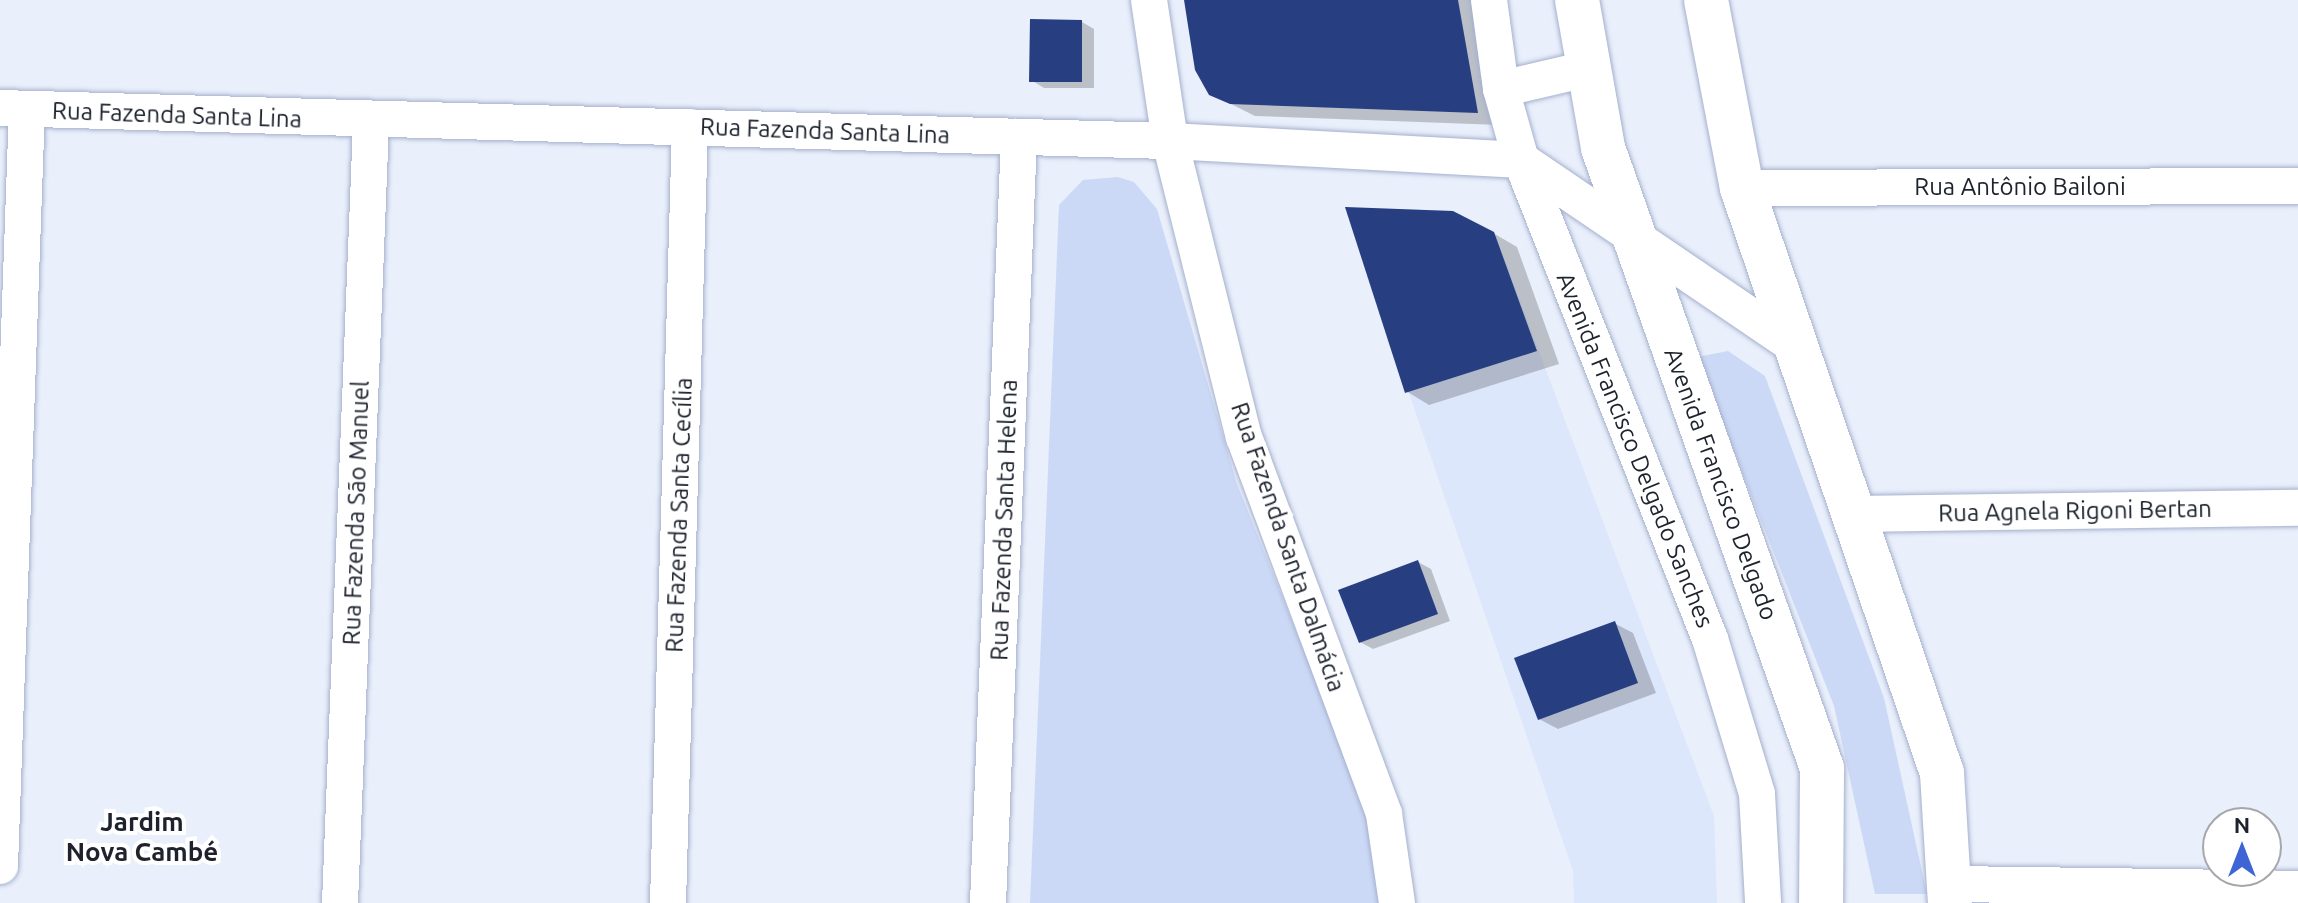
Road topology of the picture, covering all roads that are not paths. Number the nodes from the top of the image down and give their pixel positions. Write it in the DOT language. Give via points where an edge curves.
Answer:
graph roads {
  1 [pos="1149,0"];
  2 [pos="1489,0"];
  3 [pos="1577,0"];
  4 [pos="1706,0"];
  5 [pos="1587,69"];
  6 [pos="1501,89"];
  7 [pos="14,109"];
  8 [pos="371,123"];
  9 [pos="690,127"];
  10 [pos="1019,137"];
  11 [pos="1170,141"];
  12 [pos="1521,160"];
  13 [pos="2298,186"];
  14 [pos="1742,188"];
  15 [pos="1630,228"];
  16 [pos="1798,348"];
  17 [pos="2298,508"];
  18 [pos="1853,514"];
  19 [pos="1821,854"];
  20 [pos="0,866"];
  21 [pos="2298,889"];
  22 [pos="1951,894"];
  23 [pos="340,903"];
  24 [pos="668,903"];
  25 [pos="988,903"];
  26 [pos="1397,903"];
  27 [pos="1763,903"];
  28 [pos="1821,903"];
  29 [pos="1853,903"];
  1 -- 11 [label="street, Rua Fazenda Santa Dalmácia"];
  2 -- 6 [label="street, Avenida Francisco Delgado Sanches"];
  3 -- 5 [label="main road, Avenida Francisco Delgado"];
  4 -- 14 [label="main road"];
  5 -- 6 [label="street"];
  5 -- 15 [label="main road, Avenida Francisco Delgado"];
  6 -- 12 [label="street, Avenida Francisco Delgado Sanches"];
  7 -- 8 [label="street, Rua Fazenda Santa Lina"];
  7 -- 20 [label="street"];
  8 -- 9 [label="street, Rua Fazenda Santa Lina"];
  8 -- 23 [label="street, Rua Fazenda São Manuel"];
  9 -- 10 [label="street, Rua Fazenda Santa Lina"];
  9 -- 24 [label="street, Rua Fazenda Santa Cecília"];
  10 -- 11 [label="street, Rua Fazenda Santa Lina"];
  10 -- 25 [label="street, Rua Fazenda Santa Helena"];
  11 -- 12 [label="street, Rua Fazenda Santa Lina"];
  11 -- 26 [label="street, Rua Fazenda Santa Dalmácia" via="1244,437 1384,814"];
  12 -- 15 [label="street, Rua Fazenda Santa Lina"];
  12 -- 27 [label="street, Avenida Francisco Delgado Sanches" via="1710,639 1757,794"];
  13 -- 14 [label="street, Rua Antônio Bailoni"];
  14 -- 16 [label="main road"];
  15 -- 16 [label="street, Rua Fazenda Santa Lina"];
  15 -- 19 [label="main road, Avenida Francisco Delgado" via="1822,768"];
  16 -- 18 [label="main road"];
  17 -- 18 [label="street, Rua Agnela Rigoni Bertan"];
  18 -- 22 [label="main road" via="1942,773"];
  19 -- 28 [label="main road, Avenida Francisco Delgado"];
  19 -- 29 [label="main road"];
  21 -- 22 [label="street"];
}
